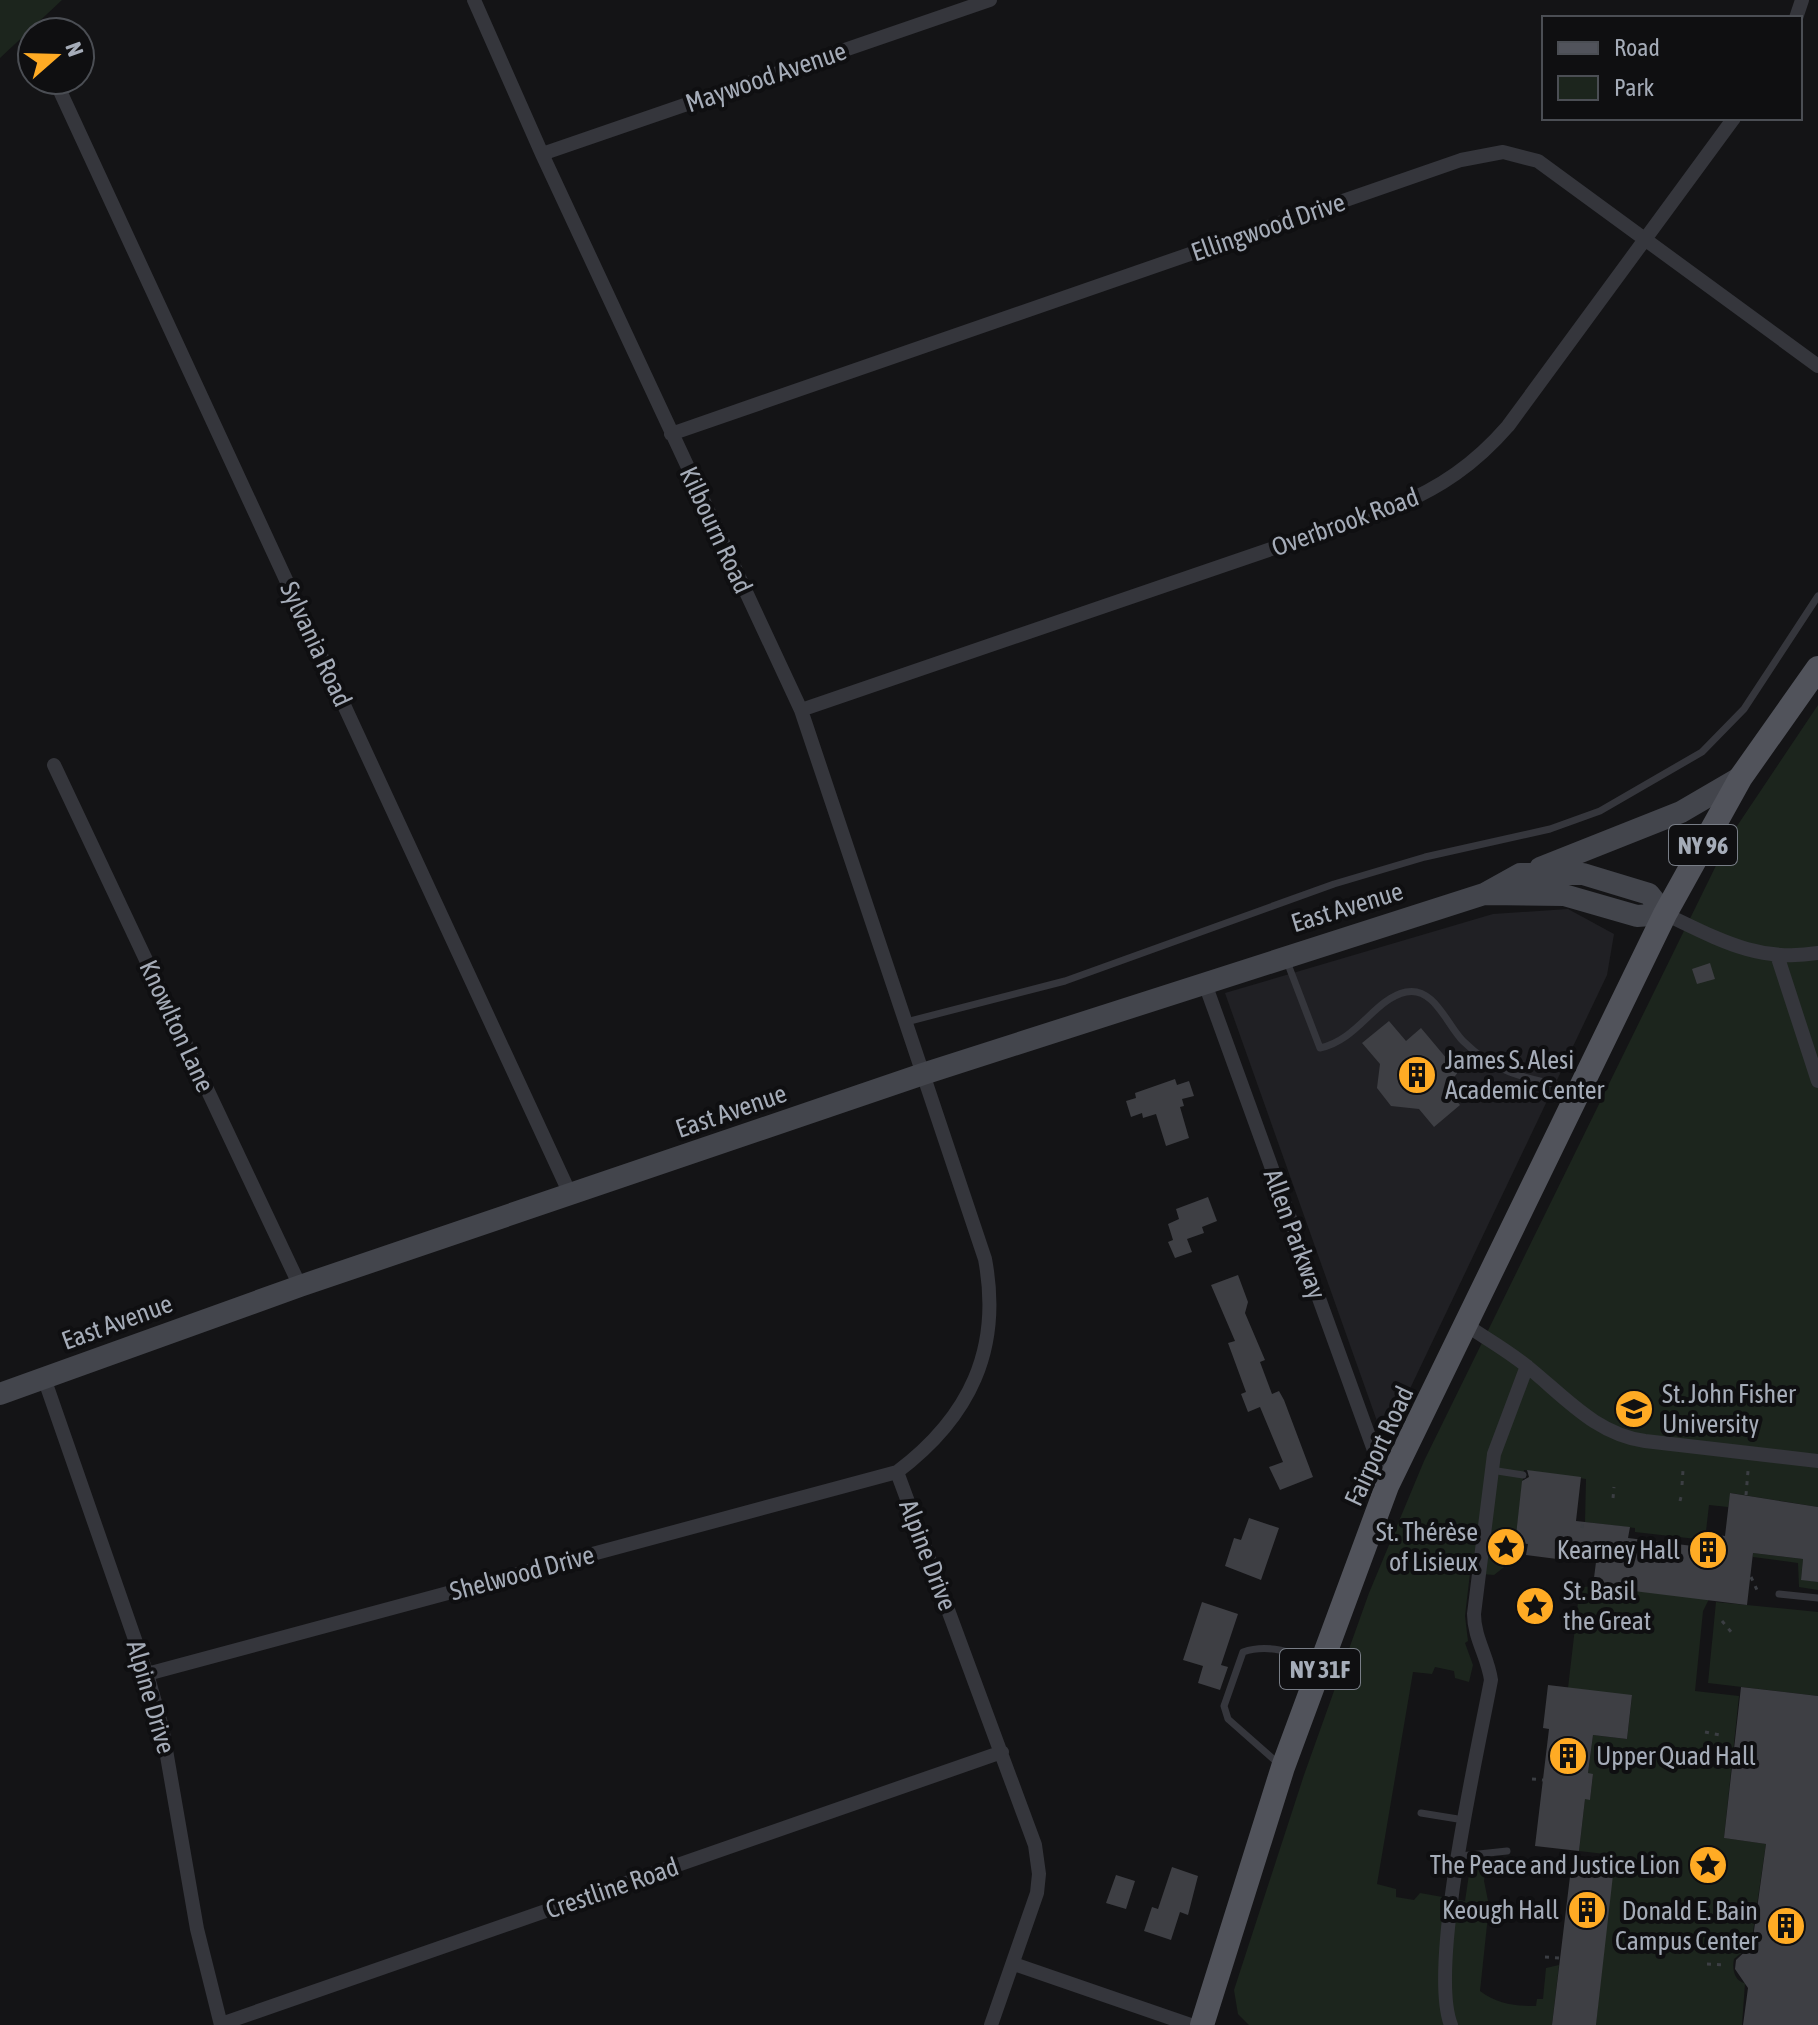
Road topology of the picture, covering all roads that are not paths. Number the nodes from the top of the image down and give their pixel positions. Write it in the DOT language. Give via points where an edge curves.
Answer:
graph roads {
  1 [pos="474,0"];
  2 [pos="990,0"];
  3 [pos="62,96"];
  4 [pos="1733,120"];
  5 [pos="542,154"];
  6 [pos="1646,241"];
  7 [pos="1818,366"];
  8 [pos="671,434"];
  9 [pos="1818,596"];
  10 [pos="1818,668"];
  11 [pos="801,710"];
  12 [pos="54,765"];
  13 [pos="1741,777"];
  14 [pos="1520,874"];
  15 [pos="1484,894"];
  16 [pos="1665,914"];
  17 [pos="1818,953"];
  18 [pos="1285,956"];
  19 [pos="1778,958"];
  20 [pos="1204,981"];
  21 [pos="906,1022"];
  22 [pos="923,1074"];
  23 [pos="1818,1081"];
  24 [pos="1580,1089"];
  25 [pos="571,1196"];
  26 [pos="300,1286"];
  27 [pos="1466,1325"];
  28 [pos="1527,1366"];
  29 [pos="44,1378"];
  30 [pos="0,1394"];
  31 [pos="1818,1461"];
  32 [pos="1491,1470"];
  33 [pos="897,1472"];
  34 [pos="1523,1475"];
  35 [pos="1387,1486"];
  36 [pos="1779,1594"];
  37 [pos="1818,1598"];
  38 [pos="1323,1663"];
  39 [pos="147,1674"];
  40 [pos="1002,1752"];
  41 [pos="1283,1767"];
  42 [pos="1421,1813"];
  43 [pos="1466,1820"];
  44 [pos="1507,1851"];
  45 [pos="1460,1856"];
  46 [pos="1014,1964"];
  47 [pos="221,2025"];
  48 [pos="991,2025"];
  49 [pos="1191,2025"];
  50 [pos="1202,2025"];
  51 [pos="1451,2025"];
  1 -- 5 [label="street, Kilbourn Road"];
  2 -- 5 [label="street, Maywood Avenue"];
  3 -- 25 [label="street, Sylvania Road"];
  4 -- 6 [label="street, Overbrook Road"];
  5 -- 8 [label="street, Kilbourn Road"];
  6 -- 7 [label="street, Ellingwood Drive"];
  6 -- 8 [label="street, Ellingwood Drive" via="1538,161 1503,152 1482,154"];
  6 -- 11 [label="street, Overbrook Road" via="1500,435 1441,485 1394,507"];
  8 -- 11 [label="street, Kilbourn Road"];
  9 -- 21 [label="lane" via="1744,709 1702,752 1600,811 1550,829 1334,884 1065,981"];
  10 -- 13 [label="main road, NY 96"];
  11 -- 21 [label="street, Kilbourn Road"];
  12 -- 26 [label="street, Knowlton Lane"];
  13 -- 14 [label="main road, NY 96" via="1681,812"];
  13 -- 16 [label="main road, NY 96"];
  14 -- 15 [label="main road, East Avenue / NY 96"];
  14 -- 16 [label="main road, East Avenue / NY 96" via="1583,874 1649,894"];
  15 -- 16 [label="main road, East Avenue / NY 96" via="1564,895 1637,916"];
  15 -- 18 [label="main road, East Avenue / NY 96"];
  16 -- 19 [label="street" via="1719,940"];
  16 -- 24 [label="main road, Fairport Road / NY 31F"];
  17 -- 19 [label="street"];
  18 -- 20 [label="main road, East Avenue / NY 96"];
  18 -- 24 [label="lane" via="1320,1048 1344,1041 1396,995 1410,991 1435,1005 1470,1048 1513,1076"];
  19 -- 23 [label="street"];
  20 -- 22 [label="main road, East Avenue / NY 96"];
  20 -- 35 [label="street, Allen Parkway"];
  21 -- 22 [label="street, Kilbourn Road"];
  22 -- 25 [label="main road, East Avenue / NY 96"];
  22 -- 33 [label="street, Alpine Drive" via="985,1259 991,1317 983,1359 961,1405 921,1454"];
  24 -- 27 [label="main road, Fairport Road / NY 31F"];
  25 -- 26 [label="main road, East Avenue / NY 96"];
  26 -- 29 [label="main road, East Avenue / NY 96"];
  27 -- 28 [label="street"];
  27 -- 35 [label="main road, Fairport Road / NY 31F"];
  28 -- 31 [label="street" via="1579,1411 1618,1434"];
  28 -- 32 [label="street"];
  29 -- 30 [label="main road, East Avenue / NY 96"];
  29 -- 39 [label="street, Alpine Drive"];
  32 -- 34 [label="lane"];
  32 -- 43 [label="street" via="1474,1614 1491,1680"];
  33 -- 39 [label="street, Shelwood Drive"];
  33 -- 40 [label="street, Alpine Drive"];
  35 -- 38 [label="main road, Fairport Road / NY 31F"];
  36 -- 37 [label="lane"];
  38 -- 41 [label="main road, Fairport Road / NY 31F"];
  38 -- 41 [label="lane" via="1275,1648 1243,1652 1224,1706 1228,1719"];
  39 -- 47 [label="street, Alpine Drive"];
  40 -- 46 [label="street, Alpine Drive" via="1035,1845 1039,1874"];
  40 -- 47 [label="street, Crestline Road"];
  41 -- 50 [label="main road, Fairport Road / NY 31F"];
  42 -- 43 [label="lane"];
  43 -- 45 [label="street"];
  44 -- 45 [label="lane"];
  45 -- 51 [label="street" via="1445,1982"];
  46 -- 48 [label="street, Alpine Drive"];
  46 -- 49 [label="street"];
}
